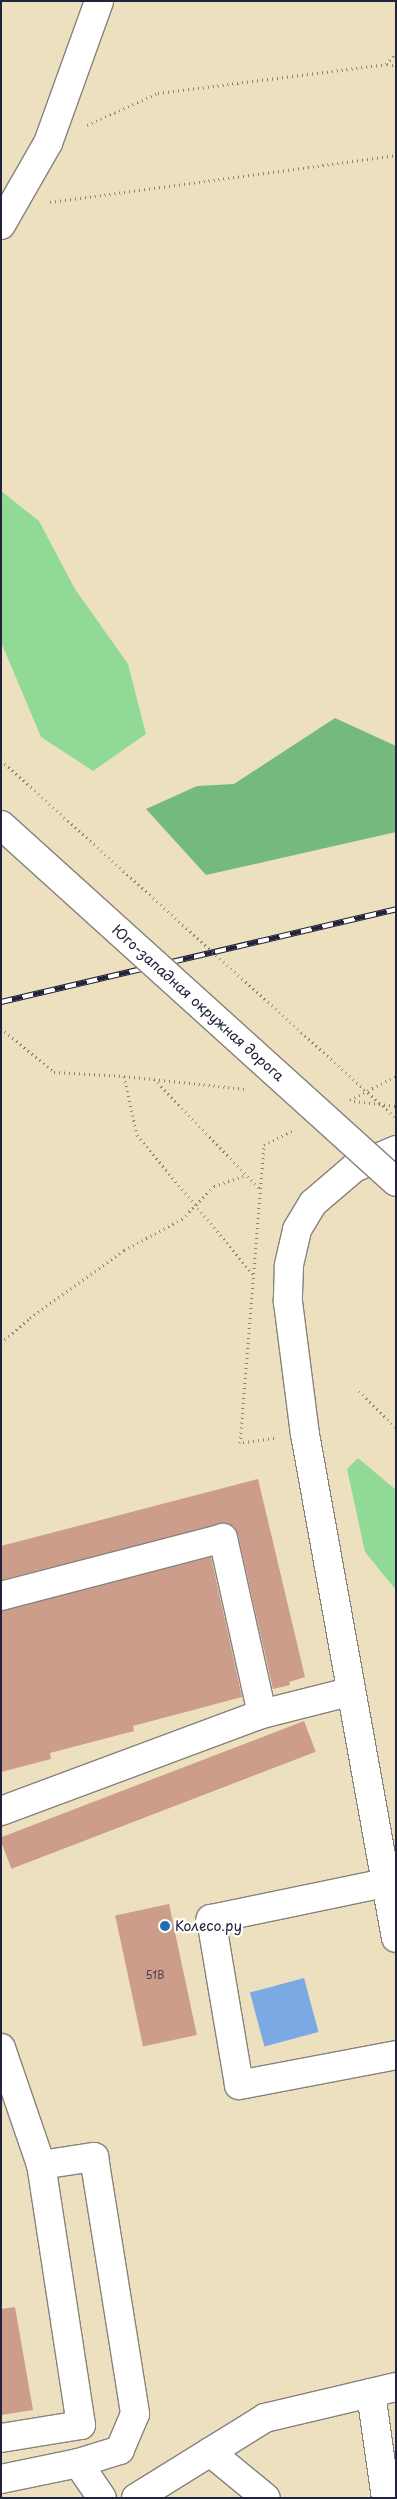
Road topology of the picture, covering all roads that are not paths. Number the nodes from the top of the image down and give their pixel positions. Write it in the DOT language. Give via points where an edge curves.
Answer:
graph roads {
  1 [pos="99,1"];
  2 [pos="5,218"];
  3 [pos="1,825"];
  4 [pos="396,1150"];
  5 [pos="396,1182"];
  6 [pos="1,1596"];
  7 [pos="349,1692"];
  8 [pos="262,1714"];
  9 [pos="1,1811"];
  10 [pos="386,1884"];
  11 [pos="396,1938"];
  12 [pos="1,2048"];
  13 [pos="396,2055"];
  14 [pos="41,2165"];
  15 [pos="383,2390"];
  16 [pos="1,2438"];
  17 [pos="210,2452"];
  18 [pos="78,2464"];
  19 [pos="1,2478"];
  20 [pos="102,2498"];
  21 [pos="136,2498"];
  22 [pos="266,2498"];
  23 [pos="386,2498"];
  1 -- 2 [label="main road" via="48,143"];
  3 -- 5 [label="main road, Юго-западная окружная дорога, bridge"];
  4 -- 7 [label="main road" via="354,1168 333,1182 313,1203 297,1230 289,1266 288,1302 305,1434"];
  6 -- 8 [label="main road" via="223,1538"];
  7 -- 8 [label="main road"];
  7 -- 10 [label="main road"];
  8 -- 9 [label="main road"];
  10 -- 11 [label="main road"];
  10 -- 13 [label="main road" via="211,1919 240,2085"];
  12 -- 14 [label="main road"];
  14 -- 16 [label="main road" via="81,2425"];
  14 -- 18 [label="main road" via="94,2156 135,2414 120,2450"];
  15 -- 17 [label="main road" via="265,2418"];
  15 -- 23 [label="main road"];
  17 -- 21 [label="main road"];
  17 -- 22 [label="main road"];
  18 -- 19 [label="main road"];
  18 -- 20 [label="main road"];
}
